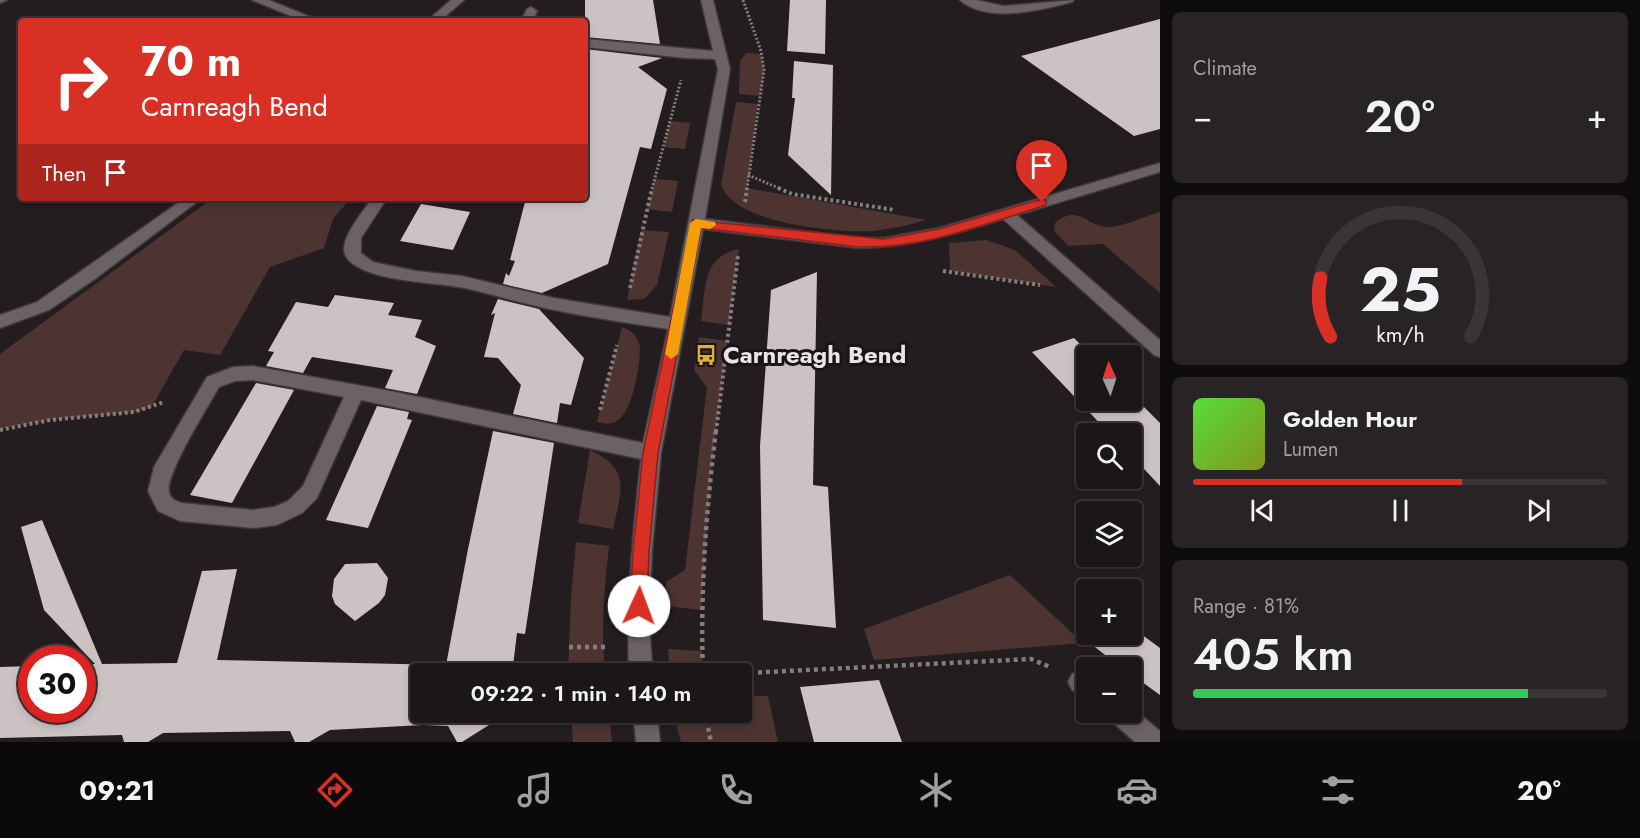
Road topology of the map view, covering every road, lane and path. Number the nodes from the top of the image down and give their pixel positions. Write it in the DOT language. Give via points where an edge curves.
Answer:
graph roads {
  1 [pos="258,0"];
  2 [pos="458,0"];
  3 [pos="707,0"];
  4 [pos="743,0"];
  5 [pos="966,0"];
  6 [pos="1068,0"];
  7 [pos="306,18"];
  8 [pos="437,18"];
  9 [pos="588,44"];
  10 [pos="686,54"];
  11 [pos="721,55"];
  12 [pos="1160,167"];
  13 [pos="748,175"];
  14 [pos="191,201"];
  15 [pos="378,201"];
  16 [pos="744,209"];
  17 [pos="902,211"];
  18 [pos="1006,214"];
  19 [pos="696,223"];
  20 [pos="739,249"];
  21 [pos="943,271"];
  22 [pos="1097,294"];
  23 [pos="625,314"];
  24 [pos="0,322"];
  25 [pos="677,324"];
  26 [pos="1160,350"];
  27 [pos="213,382"];
  28 [pos="355,392"];
  29 [pos="0,430"];
  30 [pos="592,440"];
  31 [pos="651,453"];
  32 [pos="640,663"];
  33 [pos="703,663"];
  34 [pos="752,673"];
  35 [pos="1076,680"];
  36 [pos="646,723"];
  37 [pos="707,723"];
  38 [pos="1131,723"];
  39 [pos="648,742"];
  40 [pos="711,742"];
  41 [pos="1154,742"];
  1 -- 7 [label="street"];
  2 -- 8 [label="street"];
  3 -- 11 [label="street"];
  4 -- 13 [label="path" via="764,70"];
  5 -- 6 [label="street" via="1009,11"];
  9 -- 10 [label="street"];
  10 -- 11 [label="street"];
  10 -- 23 [label="path" via="644,218"];
  11 -- 19 [label="street" via="724,69"];
  12 -- 18 [label="street"];
  13 -- 16 [label="path"];
  13 -- 17 [label="path" via="792,194"];
  14 -- 24 [label="street" via="43,306"];
  15 -- 23 [label="street" via="354,238 353,255 368,266 472,284 554,304"];
  18 -- 19 [label="street" via="940,233 884,243"];
  18 -- 22 [label="street"];
  19 -- 25 [label="street"];
  20 -- 33 [label="path" via="711,473 701,618"];
  21 -- 22 [label="path"];
  22 -- 26 [label="street"];
  23 -- 25 [label="street"];
  23 -- 30 [label="path"];
  25 -- 31 [label="street"];
  27 -- 28 [label="street" via="233,374 253,373"];
  27 -- 28 [label="street" via="161,472 158,491 165,505 180,512 253,519 277,516 295,507 310,492"];
  27 -- 29 [label="path" via="152,408"];
  28 -- 30 [label="street"];
  30 -- 31 [label="street"];
  31 -- 32 [label="street" via="641,551"];
  34 -- 35 [label="path" via="1031,658"];
  36 -- 39 [label="street"];
  37 -- 40 [label="path"];
  38 -- 41 [label="street"];
}
